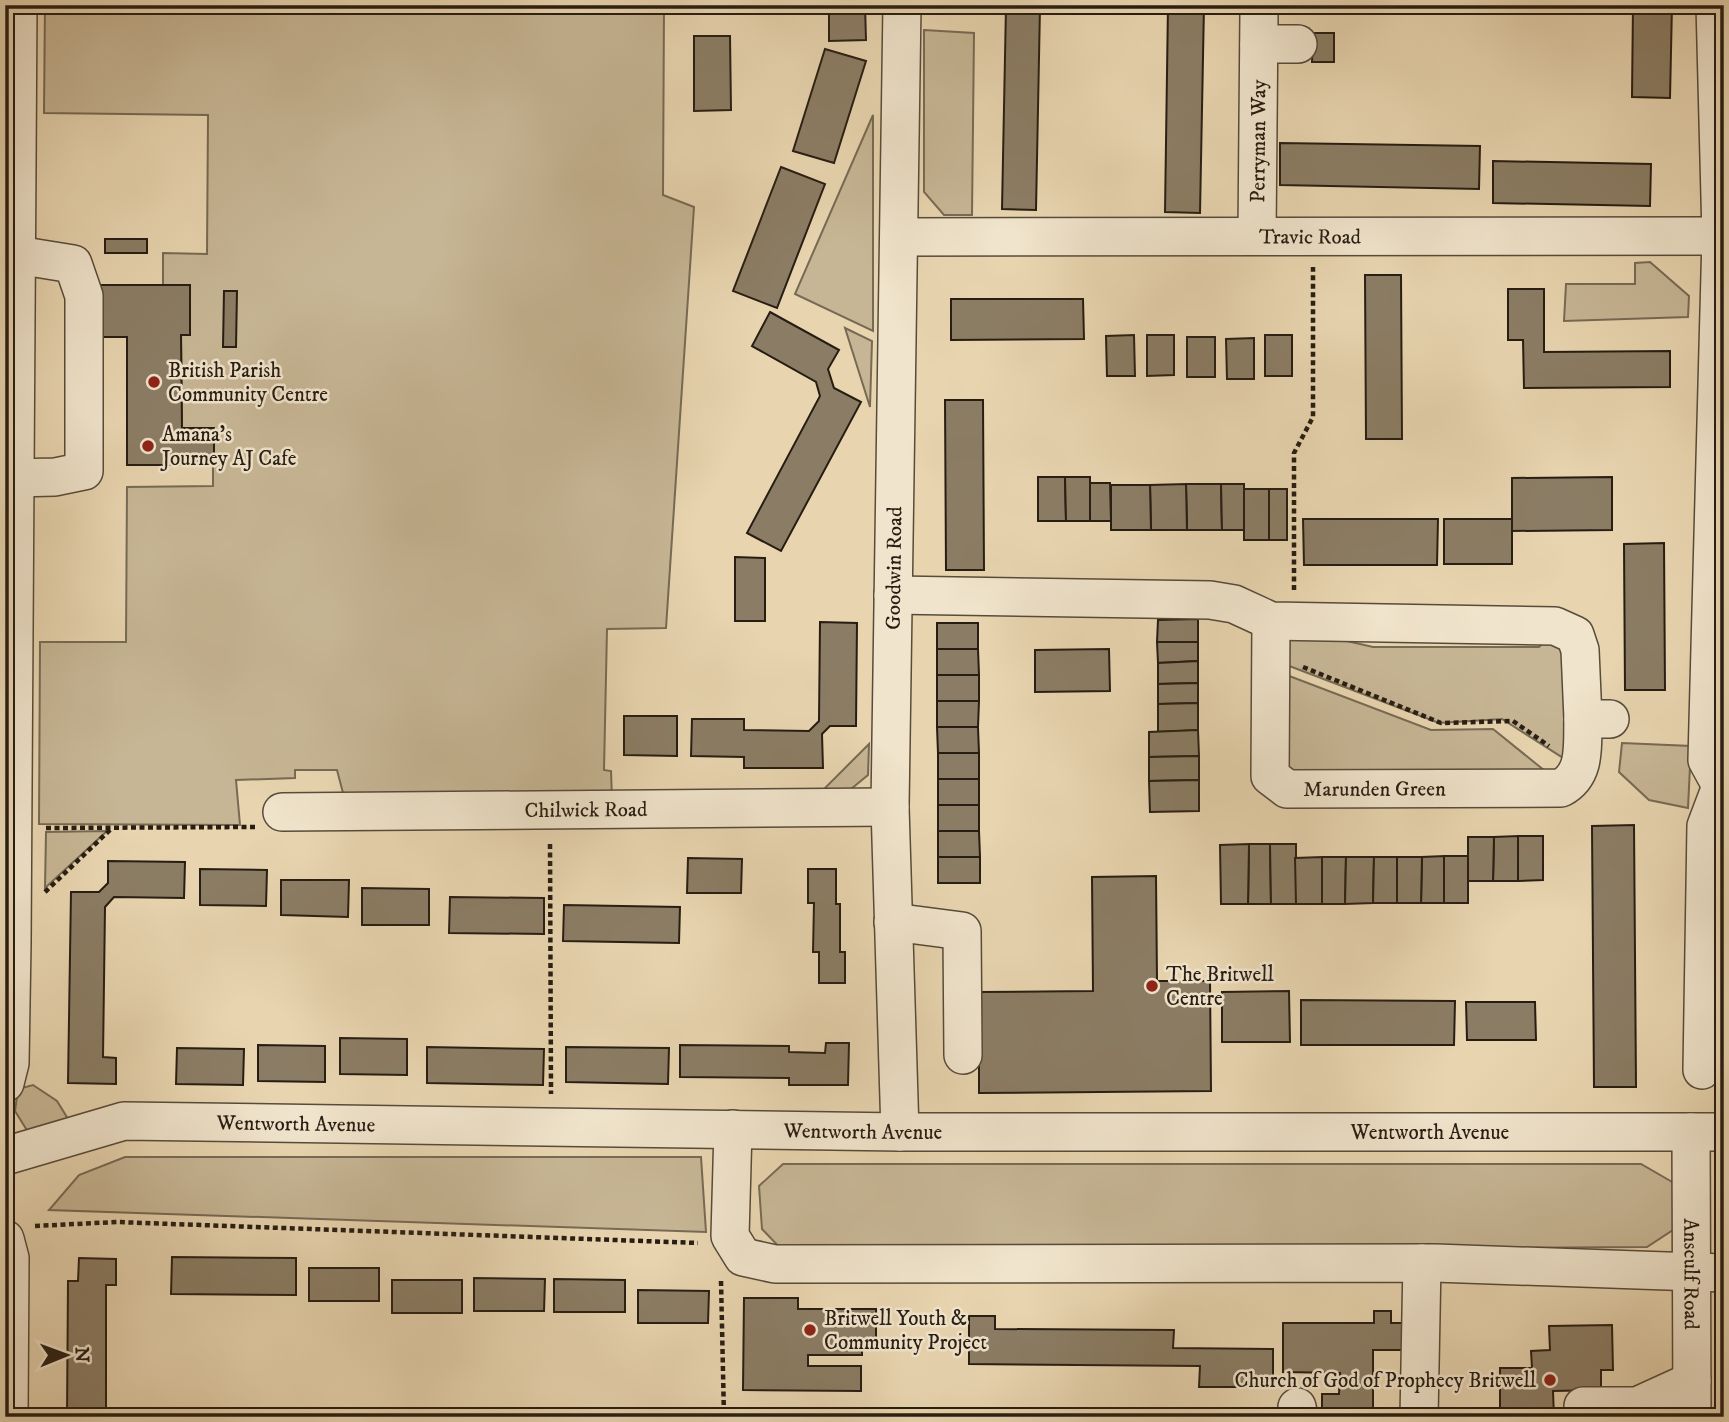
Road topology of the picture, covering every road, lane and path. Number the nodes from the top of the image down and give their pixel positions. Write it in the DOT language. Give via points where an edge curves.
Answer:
graph roads {
  1 [pos="18,5"];
  2 [pos="902,5"];
  3 [pos="1714,5"];
  4 [pos="1298,44"];
  5 [pos="1257,235"];
  6 [pos="1313,235"];
  7 [pos="899,236"];
  8 [pos="1721,236"];
  9 [pos="12,270"];
  10 [pos="14,478"];
  11 [pos="893,595"];
  12 [pos="10,607"];
  13 [pos="1278,632"];
  14 [pos="1581,768"];
  15 [pos="1722,790"];
  16 [pos="890,807"];
  17 [pos="550,810"];
  18 [pos="282,812"];
  19 [pos="113,827"];
  20 [pos="13,828"];
  21 [pos="893,922"];
  22 [pos="10,936"];
  23 [pos="963,1055"];
  24 [pos="1702,1070"];
  25 [pos="5,1083"];
  26 [pos="551,1126"];
  27 [pos="733,1129"];
  28 [pos="900,1132"];
  29 [pos="1708,1132"];
  30 [pos="5,1156"];
  31 [pos="8,1249"];
  32 [pos="739,1250"];
  33 [pos="1422,1264"];
  34 [pos="1709,1273"];
  35 [pos="1692,1381"];
  36 [pos="1583,1406"];
  37 [pos="9,1417"];
  38 [pos="724,1417"];
  39 [pos="1419,1417"];
  40 [pos="1692,1417"];
  1 -- 9 [label="street"];
  2 -- 7 [label="street, Goodwin Road"];
  3 -- 8 [label="street"];
  4 -- 5 [label="street, Perryman Way" via="1259,28"];
  5 -- 6 [label="street, Travic Road"];
  5 -- 7 [label="street, Travic Road"];
  6 -- 8 [label="street, Travic Road"];
  6 -- 13 [label="path" via="1313,417 1294,453"];
  7 -- 11 [label="street, Goodwin Road"];
  8 -- 15 [label="street" via="1693,719"];
  9 -- 10 [label="street"];
  9 -- 10 [label="street" via="74,264 84,296 84,471"];
  10 -- 12 [label="street"];
  11 -- 13 [label="street" via="1210,600 1234,604"];
  11 -- 16 [label="street, Goodwin Road"];
  12 -- 20 [label="street"];
  13 -- 14 [label="path" via="1441,723 1513,722"];
  13 -- 14 [label="street" via="1568,629 1580,650 1597,719"];
  13 -- 14 [label="street, Marunden Green" via="1270,776 1287,789 1536,790 1561,788 1572,782"];
  15 -- 24 [label="street" via="1706,826"];
  16 -- 17 [label="street, Chilwick Road"];
  16 -- 21 [label="street, Goodwin Road"];
  17 -- 18 [label="street, Chilwick Road"];
  17 -- 26 [label="path"];
  18 -- 19 [label="path" via="283,827"];
  19 -- 20 [label="path"];
  19 -- 22 [label="path"];
  20 -- 22 [label="street"];
  21 -- 23 [label="street" via="962,931"];
  21 -- 28 [label="street, Goodwin Road"];
  22 -- 25 [label="street" via="10,1063"];
  26 -- 27 [label="street, Wentworth Avenue"];
  26 -- 30 [label="street, Wentworth Avenue" via="124,1121"];
  27 -- 28 [label="street, Wentworth Avenue"];
  27 -- 32 [label="street" via="730,1236"];
  28 -- 29 [label="street, Wentworth Avenue"];
  29 -- 34 [label="street, Ansculf Road"];
  31 -- 32 [label="path" via="29,1255 28,1226 117,1223"];
  31 -- 37 [label="street"];
  32 -- 33 [label="street" via="775,1264"];
  32 -- 38 [label="path" via="721,1279"];
  33 -- 34 [label="street"];
  33 -- 39 [label="street"];
  34 -- 35 [label="street, Ansculf Road"];
  35 -- 36 [label="street" via="1637,1406"];
  35 -- 40 [label="street, Ansculf Road"];
}
